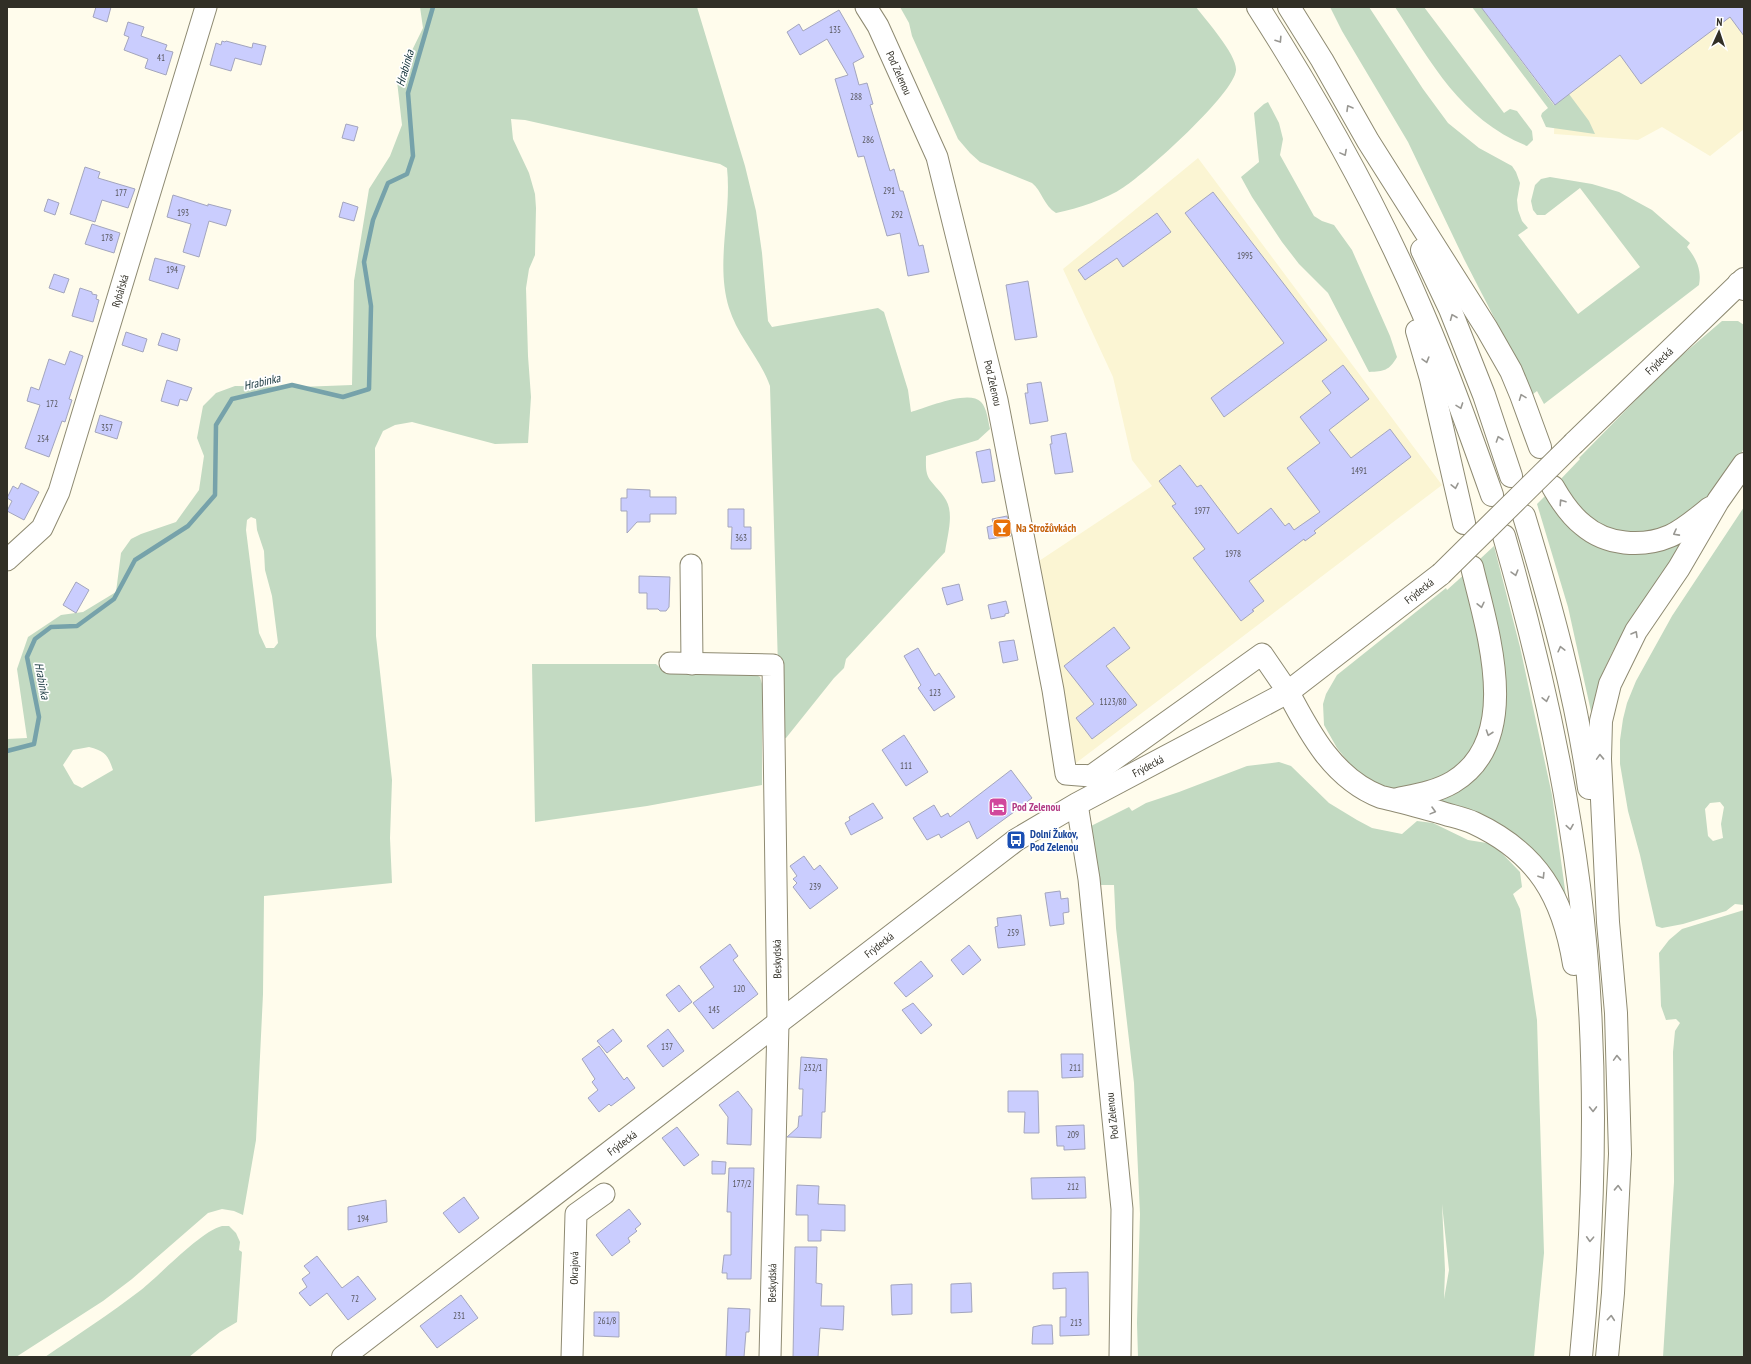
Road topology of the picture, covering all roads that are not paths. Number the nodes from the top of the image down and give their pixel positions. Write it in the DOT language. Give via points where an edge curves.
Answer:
graph roads {
  1 [pos="206,7"];
  2 [pos="866,7"];
  3 [pos="1258,7"];
  4 [pos="1289,7"];
  5 [pos="1368,141"];
  6 [pos="1384,229"];
  7 [pos="1742,284"];
  8 [pos="1540,447"];
  9 [pos="1744,464"];
  10 [pos="1512,476"];
  11 [pos="1554,487"];
  12 [pos="1492,495"];
  13 [pos="1718,501"];
  14 [pos="1524,516"];
  15 [pos="1464,523"];
  16 [pos="1504,536"];
  17 [pos="7,560"];
  18 [pos="691,564"];
  19 [pos="1472,567"];
  20 [pos="670,663"];
  21 [pos="692,664"];
  22 [pos="1288,692"];
  23 [pos="1395,800"];
  24 [pos="1077,804"];
  25 [pos="1608,922"];
  26 [pos="778,1023"];
  27 [pos="1592,1070"];
  28 [pos="604,1194"];
  29 [pos="343,1357"];
  30 [pos="572,1357"];
  31 [pos="770,1357"];
  32 [pos="1120,1357"];
  33 [pos="1581,1357"];
  34 [pos="1607,1357"];
  1 -- 17 [label="street, Rybářská" via="59,492 42,528"];
  2 -- 22 [label="street, Pod Zelenou" via="878,26 937,156 997,400 1053,690 1066,774 1091,776 1262,654"];
  3 -- 6 [label="main road, one-way" via="1316,101"];
  5 -- 4 [label="main road, one-way"];
  8 -- 5 [label="main road, one-way" via="1511,371"];
  10 -- 5 [label="main road, one-way" via="1450,309"];
  6 -- 12 [label="main road, one-way" via="1452,382"];
  6 -- 15 [label="main road, one-way" via="1431,379"];
  7 -- 22 [label="main road, Frýdecká, bridge" via="1574,443 1441,574"];
  9 -- 13 [label="main road"];
  13 -- 11 [label="main road, one-way" via="1681,530 1669,536 1645,543 1633,543 1608,538 1584,526 1566,508"];
  25 -- 13 [label="main road, one-way" via="1599,740 1605,703 1618,666 1636,631 1679,568"];
  25 -- 14 [label="main road, one-way" via="1588,777 1569,682"];
  16 -- 27 [label="main road, one-way" via="1528,619 1565,796 1586,953"];
  18 -- 21 [label="street"];
  19 -- 23 [label="main road, one-way" via="1495,674 1495,711 1490,732 1482,751 1470,768 1454,781 1435,791"];
  20 -- 21 [label="street, Beskydská"];
  21 -- 26 [label="street, Beskydská" via="773,665"];
  22 -- 23 [label="main road" via="1306,726 1342,774 1366,791"];
  22 -- 24 [label="main road, Frýdecká"];
  23 -- 27 [label="main road, one-way" via="1473,822 1499,836 1537,869 1563,916 1570,941"];
  24 -- 26 [label="main road, Frýdecká" via="1016,840"];
  24 -- 32 [label="street, Pod Zelenou" via="1089,879 1122,1209"];
  34 -- 25 [label="main road, one-way" via="1620,1154 1616,1013"];
  26 -- 29 [label="main road, Frýdecká"];
  26 -- 31 [label="street, Beskydská"];
  27 -- 33 [label="main road, one-way" via="1592,1207"];
  28 -- 30 [label="street, Okrajová" via="576,1214"];
}
